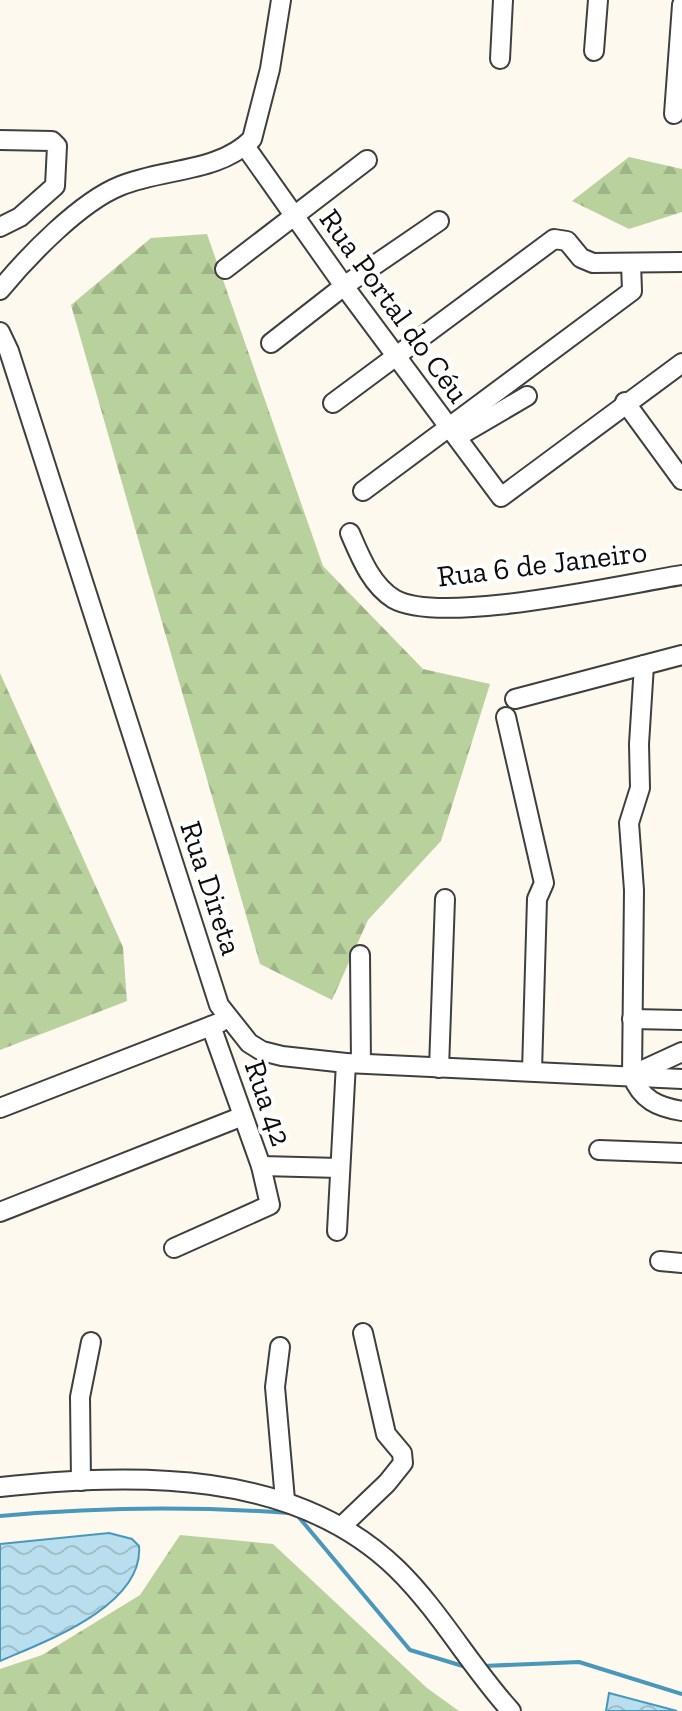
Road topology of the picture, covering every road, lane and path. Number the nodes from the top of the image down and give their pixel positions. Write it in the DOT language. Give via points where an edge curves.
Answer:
graph roads {
  1 [pos="281,0"];
  2 [pos="503,0"];
  3 [pos="598,0"];
  4 [pos="682,5"];
  5 [pos="594,51"];
  6 [pos="500,59"];
  7 [pos="674,114"];
  8 [pos="0,140"];
  9 [pos="245,146"];
  10 [pos="367,160"];
  11 [pos="295,218"];
  12 [pos="439,221"];
  13 [pos="0,227"];
  14 [pos="682,262"];
  15 [pos="631,263"];
  16 [pos="225,269"];
  17 [pos="344,286"];
  18 [pos="0,290"];
  19 [pos="0,332"];
  20 [pos="271,343"];
  21 [pos="0,348"];
  22 [pos="397,359"];
  23 [pos="682,363"];
  24 [pos="15,373"];
  25 [pos="527,396"];
  26 [pos="625,402"];
  27 [pos="333,403"];
  28 [pos="453,432"];
  29 [pos="682,480"];
  30 [pos="363,491"];
  31 [pos="350,533"];
  32 [pos="682,575"];
  33 [pos="682,655"];
  34 [pos="644,665"];
  35 [pos="515,699"];
  36 [pos="506,717"];
  37 [pos="445,899"];
  38 [pos="360,955"];
  39 [pos="632,1019"];
  40 [pos="682,1020"];
  41 [pos="219,1022"];
  42 [pos="682,1052"];
  43 [pos="353,1063"];
  44 [pos="439,1068"];
  45 [pos="532,1071"];
  46 [pos="632,1075"];
  47 [pos="682,1079"];
  48 [pos="0,1108"];
  49 [pos="682,1111"];
  50 [pos="243,1116"];
  51 [pos="599,1150"];
  52 [pos="682,1153"];
  53 [pos="261,1166"];
  54 [pos="340,1168"];
  55 [pos="0,1212"];
  56 [pos="337,1231"];
  57 [pos="174,1248"];
  58 [pos="660,1261"];
  59 [pos="682,1263"];
  60 [pos="363,1333"];
  61 [pos="91,1342"];
  62 [pos="280,1347"];
  63 [pos="81,1481"];
  64 [pos="0,1487"];
  65 [pos="285,1500"];
  66 [pos="342,1526"];
  67 [pos="511,1711"];
  1 -- 9 [label="street" via="261,107"];
  2 -- 6 [label="street"];
  3 -- 5 [label="street"];
  4 -- 7 [label="street"];
  8 -- 13 [label="street" via="52,141 57,146 55,186"];
  9 -- 11 [label="street, Rua Portal do Céu"];
  9 -- 18 [label="street" via="220,160 112,189 41,247"];
  10 -- 11 [label="street"];
  11 -- 16 [label="street"];
  11 -- 17 [label="street, Rua Portal do Céu"];
  12 -- 17 [label="street"];
  14 -- 15 [label="street"];
  15 -- 22 [label="street" via="593,263 561,238 547,243"];
  15 -- 28 [label="street" via="632,291"];
  17 -- 20 [label="street"];
  17 -- 22 [label="street, Rua Portal do Céu"];
  19 -- 24 [label="street, Rua Direta"];
  21 -- 24 [label="street, Rua Direta"];
  22 -- 27 [label="street"];
  22 -- 28 [label="street, Rua Portal do Céu"];
  23 -- 26 [label="street"];
  24 -- 41 [label="street, Rua Direta"];
  25 -- 28 [label="street"];
  26 -- 28 [label="street, Rua Portal do Céu" via="501,497"];
  26 -- 29 [label="street"];
  28 -- 30 [label="street"];
  31 -- 32 [label="street, Rua 6 de Janeiro" via="367,571 394,599 435,608"];
  33 -- 34 [label="street"];
  34 -- 35 [label="street"];
  34 -- 39 [label="street" via="640,788 629,823"];
  36 -- 45 [label="street" via="544,877 537,899"];
  37 -- 44 [label="street"];
  38 -- 43 [label="street"];
  39 -- 40 [label="street"];
  39 -- 46 [label="street"];
  41 -- 43 [label="street, Rua Direta" via="262,1051"];
  41 -- 48 [label="street"];
  41 -- 50 [label="street, Rua 42"];
  42 -- 46 [label="street, Rua Direta"];
  43 -- 44 [label="street, Rua Direta"];
  43 -- 54 [label="street"];
  44 -- 45 [label="street, Rua Direta"];
  45 -- 46 [label="street, Rua Direta"];
  46 -- 47 [label="street, Rua Direta"];
  46 -- 49 [label="street" via="649,1101"];
  50 -- 53 [label="street, Rua 42"];
  50 -- 55 [label="street"];
  51 -- 52 [label="street"];
  53 -- 54 [label="street"];
  53 -- 57 [label="street, Rua 42" via="269,1208"];
  54 -- 56 [label="street"];
  58 -- 59 [label="street"];
  60 -- 66 [label="street" via="386,1434 403,1458 387,1483"];
  61 -- 63 [label="street" via="80,1397"];
  62 -- 65 [label="street" via="275,1387"];
  63 -- 64 [label="street"];
  63 -- 65 [label="street" via="208,1485"];
  65 -- 66 [label="street"];
  66 -- 67 [label="street" via="402,1574"];
}
